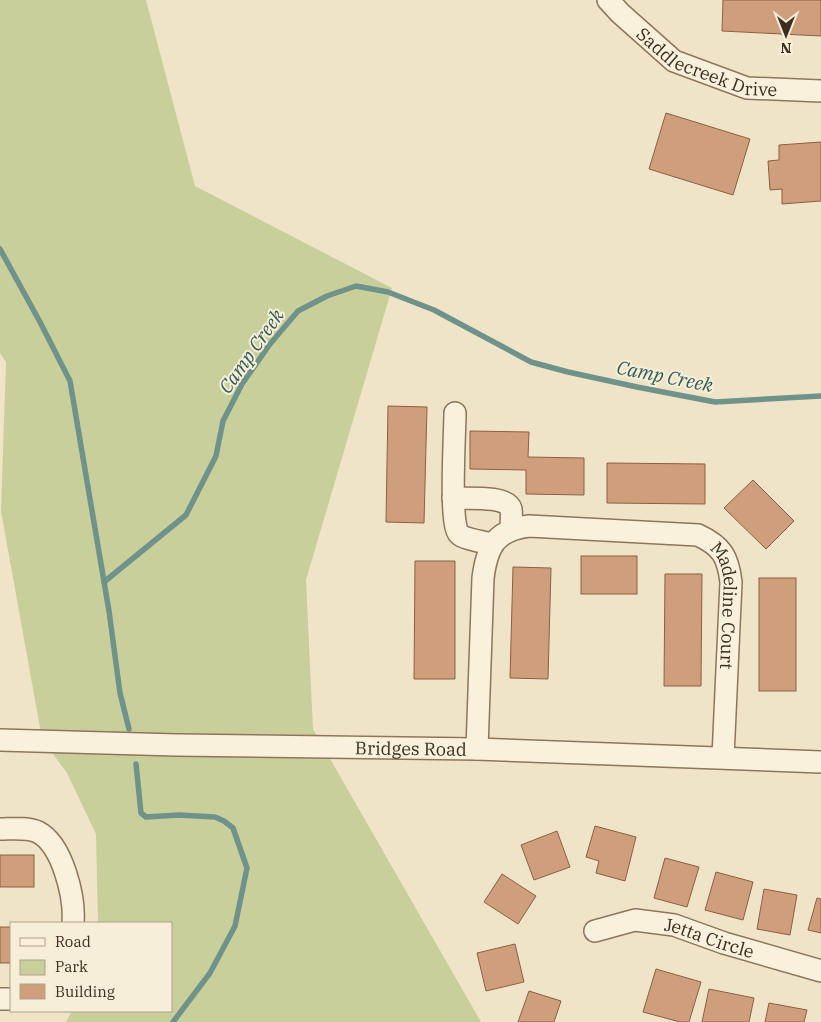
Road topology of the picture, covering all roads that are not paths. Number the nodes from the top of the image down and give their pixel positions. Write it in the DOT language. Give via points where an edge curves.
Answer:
graph roads {
  1 [pos="608,0"];
  2 [pos="821,91"];
  3 [pos="455,413"];
  4 [pos="453,498"];
  5 [pos="511,530"];
  6 [pos="492,544"];
  7 [pos="0,740"];
  8 [pos="477,749"];
  9 [pos="723,757"];
  10 [pos="821,762"];
  11 [pos="0,829"];
  12 [pos="73,922"];
  13 [pos="595,931"];
  14 [pos="821,971"];
  1 -- 2 [label="street, Saddlecreek Drive" via="674,61 747,88"];
  3 -- 4 [label="street"];
  4 -- 5 [label="street" via="501,500 511,509"];
  4 -- 6 [label="street" via="454,524 459,535"];
  5 -- 6 [label="street, Madeline Court"];
  5 -- 9 [label="street, Madeline Court" via="529,526 698,535 712,541 723,552 731,582"];
  6 -- 8 [label="street" via="483,578"];
  7 -- 8 [label="street, Bridges Road"];
  8 -- 9 [label="street, Bridges Road"];
  9 -- 10 [label="street, Bridges Road"];
  11 -- 12 [label="street" via="32,830 51,844 71,888"];
  13 -- 14 [label="street, Jetta Circle" via="634,920 674,925"];
}
